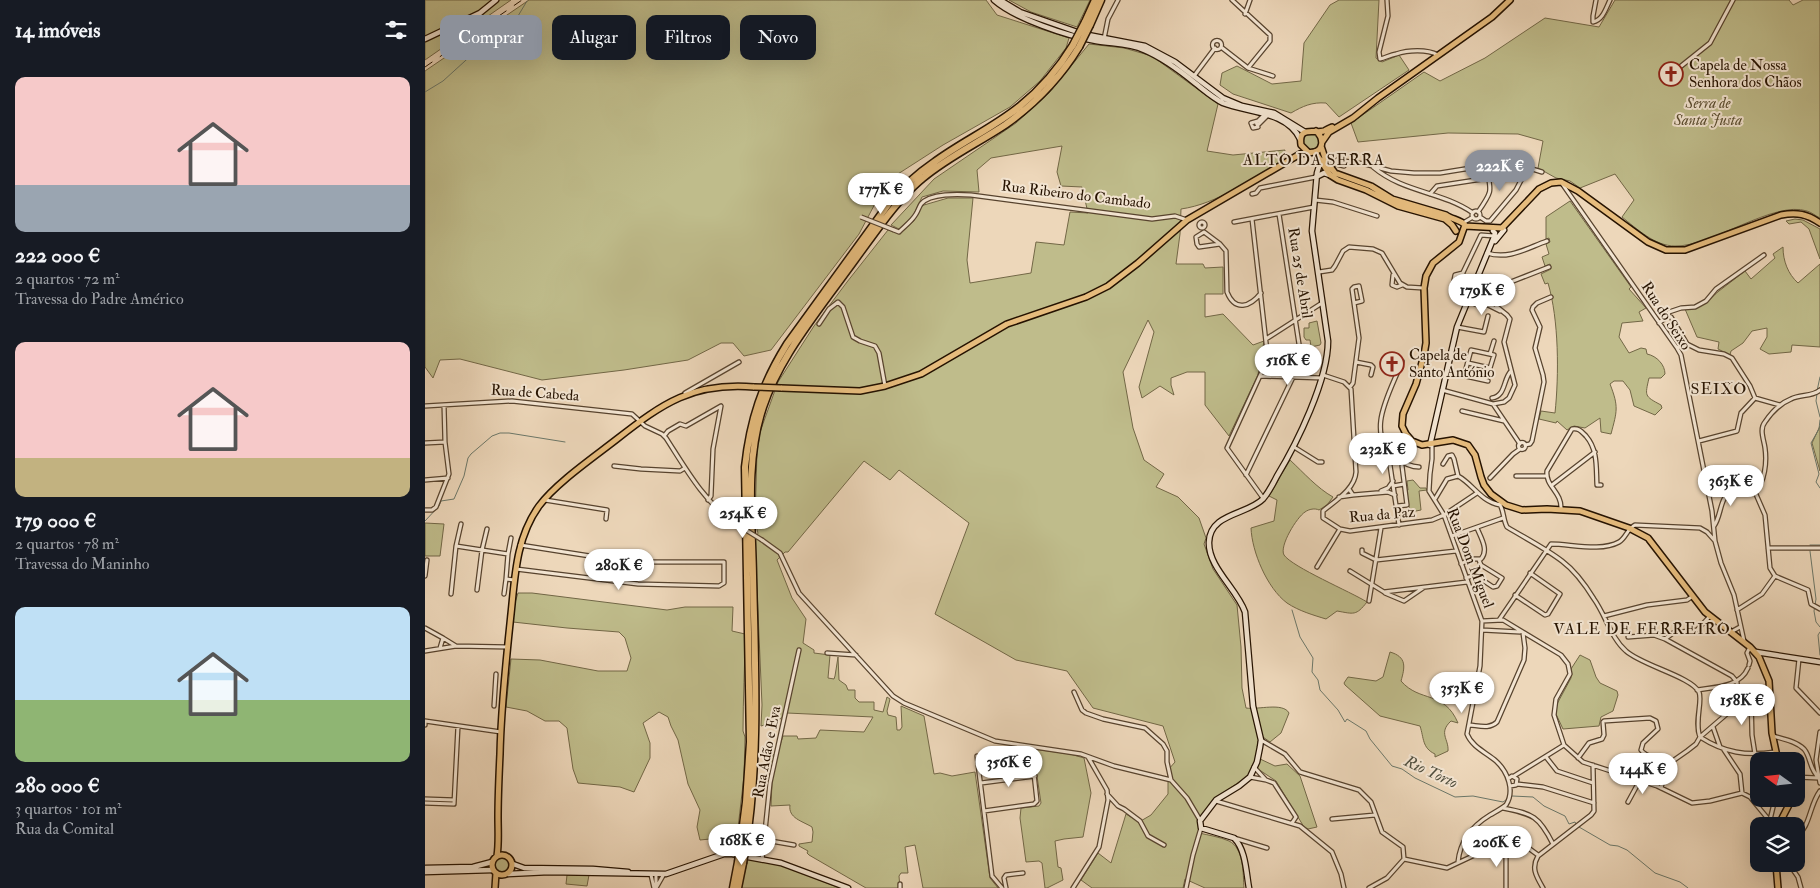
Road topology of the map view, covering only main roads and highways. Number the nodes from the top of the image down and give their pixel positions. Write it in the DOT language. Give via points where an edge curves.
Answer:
graph roads {
  1 [pos="496,0"];
  2 [pos="994,0"];
  3 [pos="1000,0"];
  4 [pos="1095,0"];
  5 [pos="1101,0"];
  6 [pos="1510,0"];
  7 [pos="1088,24"];
  8 [pos="425,40"];
  9 [pos="1103,41"];
  10 [pos="1194,79"];
  11 [pos="1359,113"];
  12 [pos="1265,114"];
  13 [pos="1316,131"];
  14 [pos="1305,132"];
  15 [pos="1300,141"];
  16 [pos="1321,144"];
  17 [pos="1308,152"];
  18 [pos="1315,152"];
  19 [pos="1286,163"];
  20 [pos="1323,163"];
  21 [pos="1330,175"];
  22 [pos="1316,177"];
  23 [pos="1514,217"];
  24 [pos="1820,223"];
  25 [pos="1461,227"];
  26 [pos="1495,235"];
  27 [pos="1431,445"];
  28 [pos="1755,652"];
  29 [pos="1768,654"];
  30 [pos="1820,662"];
  31 [pos="1763,663"];
  32 [pos="1775,752"];
  33 [pos="499,842"];
  34 [pos="505,855"];
  35 [pos="497,856"];
  36 [pos="492,862"];
  37 [pos="740,862"];
  38 [pos="513,864"];
  39 [pos="425,868"];
  40 [pos="425,872"];
  41 [pos="495,872"];
  42 [pos="1777,872"];
  43 [pos="639,874"];
  44 [pos="506,875"];
  45 [pos="497,888"];
  46 [pos="733,888"];
  47 [pos="739,888"];
  48 [pos="848,888"];
  49 [pos="1249,888"];
  50 [pos="1778,888"];
  1 -- 8 [label="main road" via="486,9"];
  2 -- 9 [label="main road" via="1027,20 1082,38"];
  3 -- 9 [label="main road" via="1029,16"];
  4 -- 7 [label="highway"];
  5 -- 7 [label="highway"];
  6 -- 11 [label="main road" via="1493,17"];
  7 -- 37 [label="highway, bridge" via="1053,83 1021,113 945,162 909,191 798,338 772,382 758,425 752,463 755,741 752,802"];
  9 -- 10 [label="main road" via="1143,50"];
  9 -- 10 [label="main road" via="1145,46"];
  10 -- 12 [label="main road" via="1223,98"];
  10 -- 12 [label="main road" via="1221,102"];
  11 -- 13 [label="main road" via="1323,131"];
  11 -- 16 [label="main road" via="1329,132"];
  12 -- 14 [label="main road" via="1284,118"];
  12 -- 15 [label="main road" via="1288,124 1297,132"];
  13 -- 14 [label="main road"];
  13 -- 16 [label="main road" via="1321,136"];
  14 -- 15 [label="main road"];
  15 -- 17 [label="main road"];
  15 -- 19 [label="main road" via="1298,151"];
  16 -- 18 [label="main road"];
  16 -- 20 [label="main road"];
  17 -- 18 [label="main road"];
  17 -- 19 [label="main road"];
  18 -- 20 [label="main road"];
  19 -- 33 [label="main road, bridge" via="1187,220 1108,286 1007,324 921,374 860,391 731,385 696,390 640,421 559,486 530,519 515,568 503,691"];
  20 -- 21 [label="main road"];
  20 -- 22 [label="main road"];
  20 -- 25 [label="main road" via="1339,175 1371,186 1392,199 1446,215"];
  21 -- 22 [label="main road" via="1324,173"];
  21 -- 25 [label="main road" via="1397,206 1445,219"];
  22 -- 49 [label="main road" via="1312,231 1328,352 1323,376 1294,447 1263,498 1217,523 1210,534 1209,544 1214,562 1245,612 1253,706 1261,740 1250,777 1216,800 1201,821 1201,828 1234,838 1241,847"];
  23 -- 24 [label="main road" via="1539,189 1561,182 1648,242 1666,250 1685,250 1781,215 1803,214"];
  23 -- 25 [label="main road" via="1502,228"];
  23 -- 26 [label="main road"];
  25 -- 26 [label="main road"];
  25 -- 27 [label="main road" via="1459,242 1430,267 1426,276 1426,344 1416,384 1403,414 1402,423 1412,441"];
  26 -- 27 [label="main road" via="1457,327"];
  27 -- 28 [label="main road" via="1453,440 1471,447 1484,485 1500,504 1521,510 1581,511 1648,538 1710,616"];
  28 -- 29 [label="main road"];
  28 -- 31 [label="main road"];
  29 -- 30 [label="main road"];
  29 -- 31 [label="main road"];
  31 -- 32 [label="main road" via="1769,681"];
  33 -- 34 [label="main road"];
  33 -- 35 [label="main road"];
  34 -- 35 [label="main road"];
  34 -- 38 [label="main road"];
  35 -- 36 [label="main road"];
  36 -- 39 [label="main road" via="473,867"];
  36 -- 41 [label="main road"];
  37 -- 46 [label="highway"];
  37 -- 47 [label="highway"];
  38 -- 43 [label="main road" via="524,868 593,869"];
  38 -- 44 [label="main road"];
  40 -- 41 [label="main road"];
  41 -- 44 [label="main road"];
  41 -- 45 [label="main road"];
  42 -- 50 [label="main road"];
  43 -- 44 [label="main road" via="549,872"];
  43 -- 48 [label="main road" via="682,870 724,854 781,863"];
  44 -- 45 [label="main road"];
}
